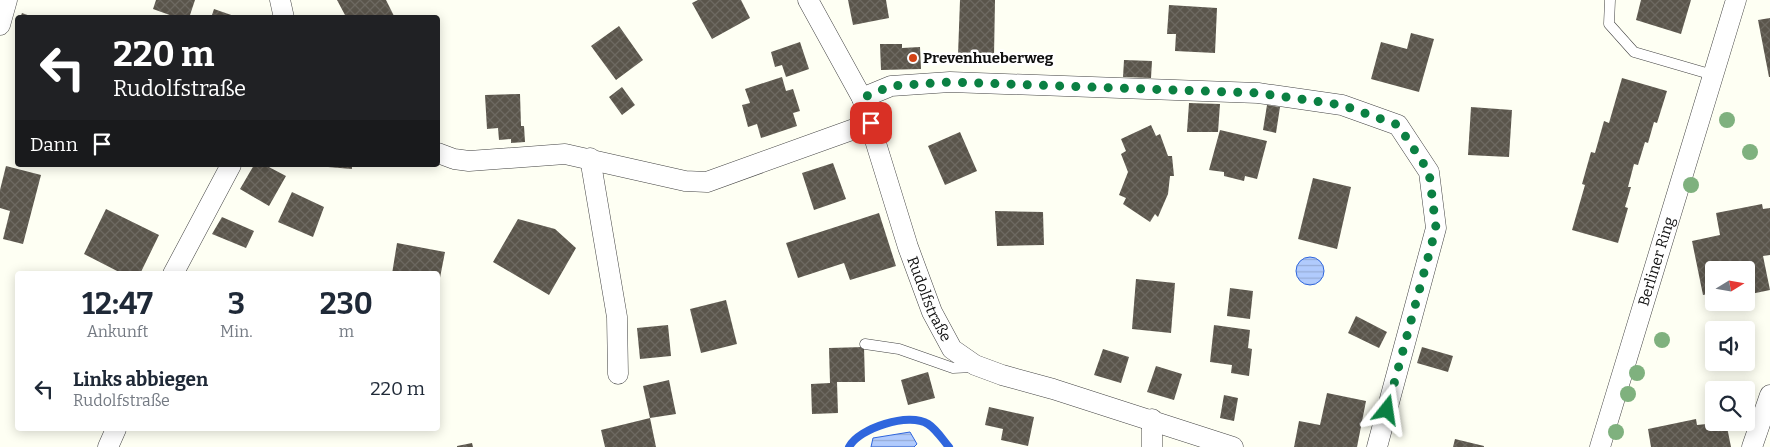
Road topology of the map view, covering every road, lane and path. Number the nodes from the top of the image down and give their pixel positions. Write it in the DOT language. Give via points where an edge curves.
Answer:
graph roads {
  1 [pos="7,0"];
  2 [pos="280,0"];
  3 [pos="808,0"];
  4 [pos="1610,0"];
  5 [pos="1736,0"];
  6 [pos="283,15"];
  7 [pos="0,25"];
  8 [pos="1713,75"];
  9 [pos="862,98"];
  10 [pos="871,123"];
  11 [pos="440,154"];
  12 [pos="590,158"];
  13 [pos="230,167"];
  14 [pos="175,271"];
  15 [pos="865,344"];
  16 [pos="977,366"];
  17 [pos="618,374"];
  18 [pos="1770,395"];
  19 [pos="1152,419"];
  20 [pos="115,431"];
  21 [pos="108,447"];
  22 [pos="1152,447"];
  23 [pos="1233,447"];
  24 [pos="1377,447"];
  25 [pos="1600,447"];
  26 [pos="1752,447"];
  1 -- 7 [label="street"];
  2 -- 6 [label="street"];
  3 -- 9 [label="street, Rudolfstraße"];
  4 -- 8 [label="lane" via="1609,24 1634,52"];
  5 -- 8 [label="street, Berliner Ring"];
  8 -- 25 [label="street, Berliner Ring"];
  9 -- 10 [label="street, Rudolfstraße"];
  9 -- 24 [label="street" via="891,86 950,82 1258,93 1342,105 1398,125 1429,172 1436,228"];
  10 -- 12 [label="street" via="707,182 685,181"];
  10 -- 16 [label="street, Rudolfstraße" via="908,247 932,312 952,349"];
  11 -- 12 [label="street" via="470,161 565,154"];
  12 -- 17 [label="street" via="617,317"];
  13 -- 14 [label="street"];
  15 -- 16 [label="lane" via="899,349 953,368"];
  16 -- 19 [label="street, Rudolfstraße"];
  18 -- 26 [label="street"];
  19 -- 22 [label="street"];
  19 -- 23 [label="street, Rudolfstraße"];
  20 -- 21 [label="street"];
}
